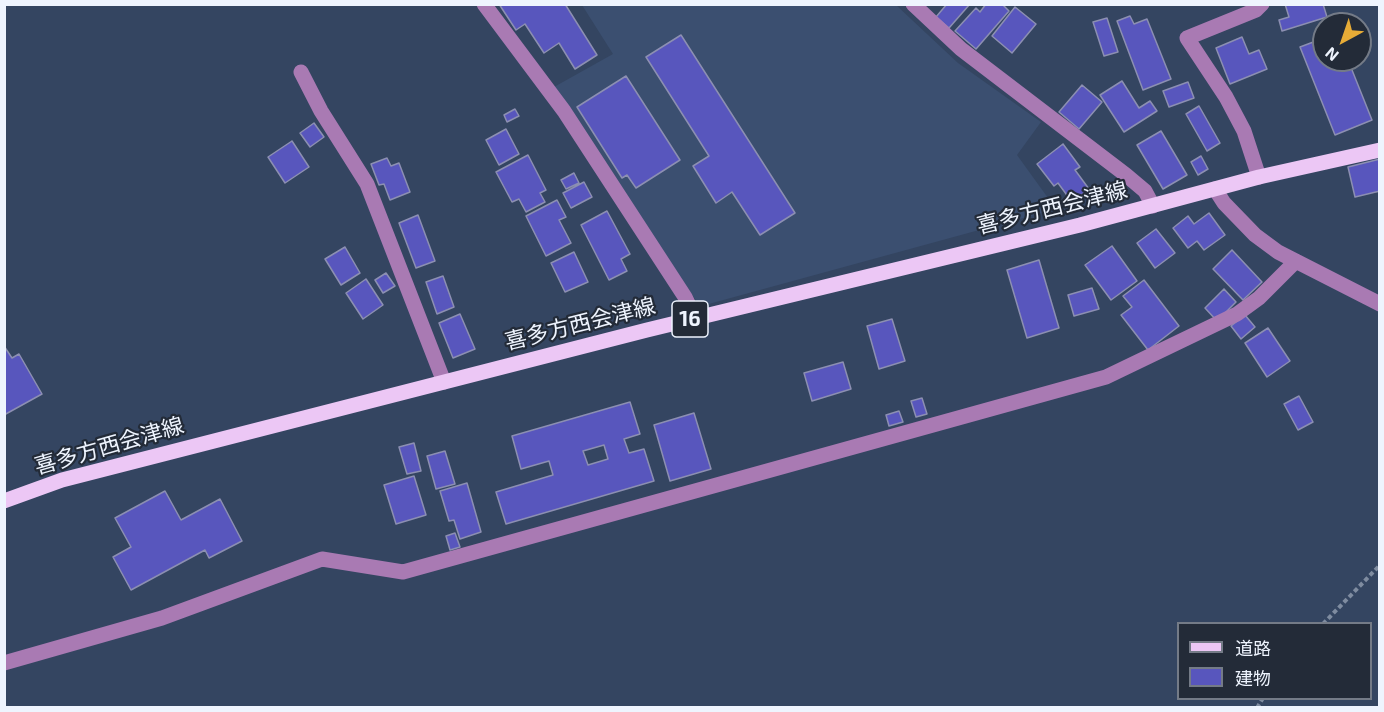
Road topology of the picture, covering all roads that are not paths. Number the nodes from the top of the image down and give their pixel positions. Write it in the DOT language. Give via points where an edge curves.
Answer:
graph roads {
  1 [pos="484,4"];
  2 [pos="913,4"];
  3 [pos="1262,4"];
  4 [pos="301,72"];
  5 [pos="1380,150"];
  6 [pos="1259,177"];
  7 [pos="1215,189"];
  8 [pos="1153,206"];
  9 [pos="1296,261"];
  10 [pos="1380,304"];
  11 [pos="695,318"];
  12 [pos="444,382"];
  13 [pos="4,501"];
  14 [pos="4,663"];
  1 -- 11 [label="street" via="564,111 686,297"];
  2 -- 8 [label="street" via="961,49 1126,175 1144,191"];
  3 -- 6 [label="street" via="1256,10 1186,38 1240,123"];
  4 -- 12 [label="street" via="367,184"];
  5 -- 6 [label="main road, 喜多方西会津線 / 16"];
  6 -- 7 [label="main road, 喜多方西会津線 / 16"];
  7 -- 8 [label="main road, 喜多方西会津線 / 16"];
  7 -- 9 [label="street" via="1255,235"];
  8 -- 11 [label="main road, 喜多方西会津線 / 16"];
  9 -- 10 [label="street"];
  9 -- 14 [label="street" via="1237,314 1106,377 403,572 322,559 162,618"];
  11 -- 12 [label="main road, 喜多方西会津線 / 16"];
  12 -- 13 [label="main road, 喜多方西会津線 / 16" via="62,480"];
}
